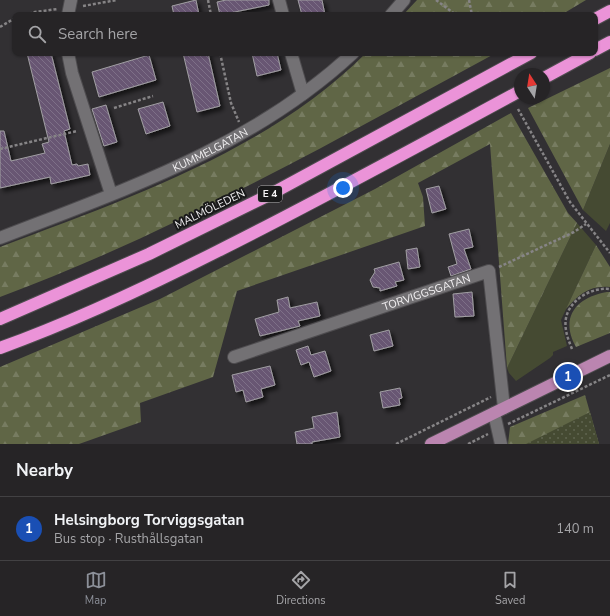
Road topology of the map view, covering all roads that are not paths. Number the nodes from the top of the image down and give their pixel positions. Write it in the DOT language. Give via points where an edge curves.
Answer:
graph roads {
  1 [pos="71,0"];
  2 [pos="279,0"];
  3 [pos="404,0"];
  4 [pos="610,11"];
  5 [pos="69,12"];
  6 [pos="281,12"];
  7 [pos="394,12"];
  8 [pos="598,17"];
  9 [pos="610,42"];
  10 [pos="598,48"];
  11 [pos="69,56"];
  12 [pos="292,56"];
  13 [pos="349,56"];
  14 [pos="525,56"];
  15 [pos="584,56"];
  16 [pos="550,75"];
  17 [pos="303,94"];
  18 [pos="514,94"];
  19 [pos="112,194"];
  20 [pos="0,238"];
  21 [pos="0,319"];
  22 [pos="0,348"];
  23 [pos="610,356"];
  24 [pos="234,357"];
  25 [pos="499,411"];
  26 [pos="431,444"];
  27 [pos="500,444"];
  1 -- 5 [label="street"];
  2 -- 6 [label="street"];
  3 -- 7 [label="street"];
  4 -- 8 [label="highway"];
  9 -- 10 [label="highway"];
  11 -- 19 [label="street"];
  12 -- 17 [label="street"];
  13 -- 17 [label="street, KUMMELGATAN"];
  14 -- 21 [label="highway, MALMÖLEDEN / E 4" via="272,194 149,254"];
  15 -- 16 [label="highway"];
  17 -- 19 [label="street, KUMMELGATAN" via="244,133 186,164"];
  18 -- 22 [label="highway, E 4" via="288,216 159,281 102,308"];
  19 -- 20 [label="street, KUMMELGATAN"];
  23 -- 25 [label="main road"];
  24 -- 25 [label="street, TORVIGGSGATAN" via="489,271 502,391"];
  25 -- 26 [label="main road"];
  25 -- 27 [label="street"];
}
